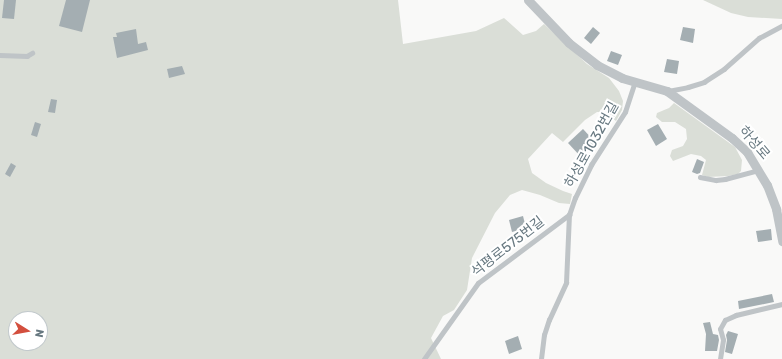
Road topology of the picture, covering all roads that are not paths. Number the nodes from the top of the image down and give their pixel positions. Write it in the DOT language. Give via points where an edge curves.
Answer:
graph roads {
  1 [pos="528,0"];
  2 [pos="782,26"];
  3 [pos="32,53"];
  4 [pos="0,55"];
  5 [pos="635,82"];
  6 [pos="667,91"];
  7 [pos="759,170"];
  8 [pos="700,177"];
  9 [pos="569,215"];
  10 [pos="782,241"];
  11 [pos="782,304"];
  12 [pos="424,359"];
  13 [pos="541,359"];
  14 [pos="720,359"];
  1 -- 5 [label="street, 하성로" via="569,43 588,58 614,75"];
  2 -- 6 [label="lane, 하성로" via="759,38 724,69 704,82 688,88"];
  3 -- 4 [label="lane" via="26,56"];
  5 -- 6 [label="street, 하성로"];
  5 -- 9 [label="lane, 하성로1032번길" via="625,112 587,172"];
  6 -- 7 [label="street, 하성로" via="732,138 747,152"];
  7 -- 8 [label="lane" via="725,179"];
  7 -- 10 [label="street, 하성로" via="772,197"];
  9 -- 12 [label="lane, 석평로575번길" via="478,283"];
  9 -- 13 [label="lane, 하성로1032번길" via="566,284 549,320"];
  11 -- 14 [label="lane" via="725,320 720,330 723,340"];
}
